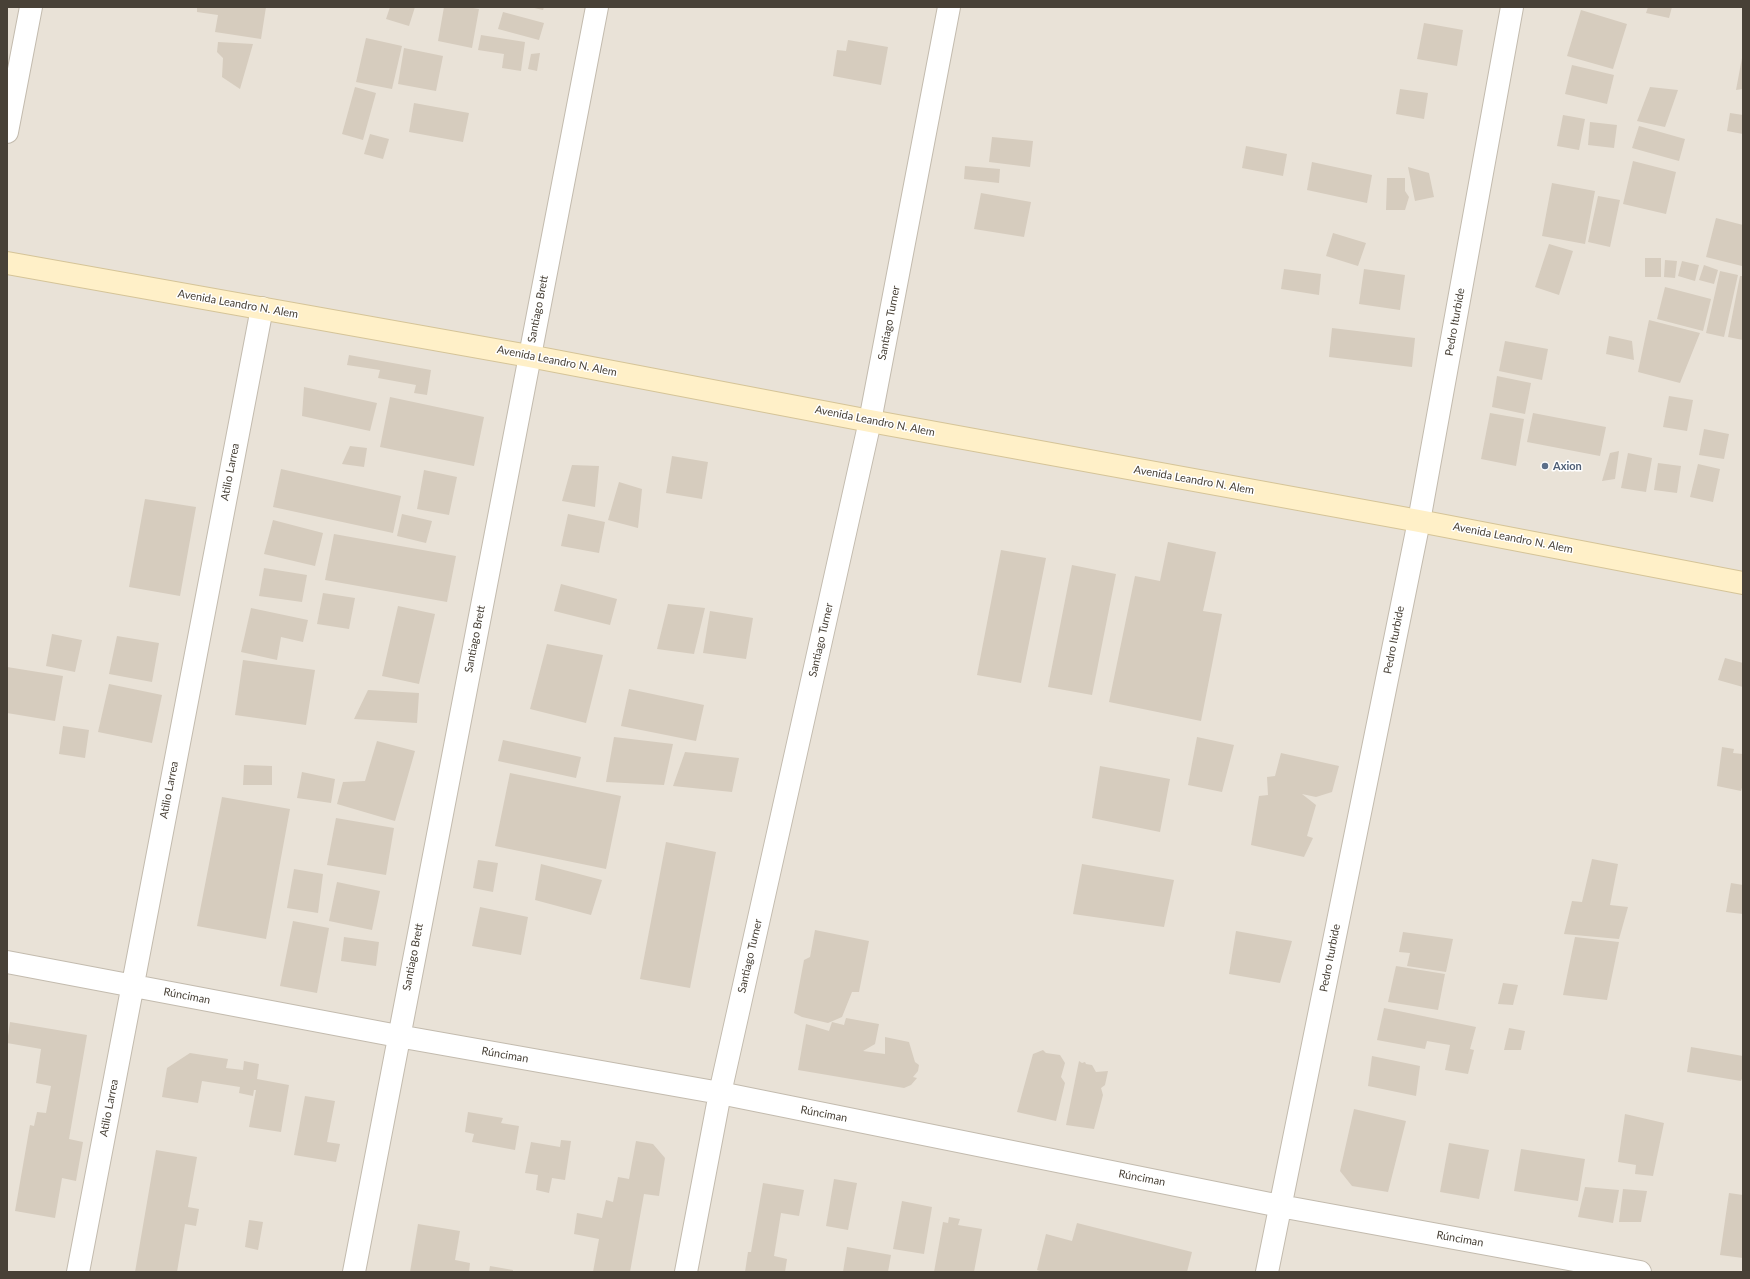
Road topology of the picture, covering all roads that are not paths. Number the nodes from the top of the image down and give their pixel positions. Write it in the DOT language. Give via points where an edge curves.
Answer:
graph roads {
  1 [pos="31,7"];
  2 [pos="597,7"];
  3 [pos="949,7"];
  4 [pos="1512,7"];
  5 [pos="7,132"];
  6 [pos="7,263"];
  7 [pos="262,308"];
  8 [pos="529,356"];
  9 [pos="870,421"];
  10 [pos="1419,520"];
  11 [pos="1743,583"];
  12 [pos="7,962"];
  13 [pos="132,985"];
  14 [pos="398,1036"];
  15 [pos="720,1093"];
  16 [pos="1280,1206"];
  17 [pos="78,1272"];
  18 [pos="354,1272"];
  19 [pos="686,1272"];
  20 [pos="1267,1272"];
  21 [pos="1640,1272"];
  1 -- 5 [label="street"];
  2 -- 8 [label="street, Santiago Brett"];
  3 -- 9 [label="street, Santiago Turner"];
  4 -- 10 [label="street, Pedro Iturbide"];
  6 -- 7 [label="main road, Avenida Leandro N. Alem"];
  7 -- 8 [label="main road, Avenida Leandro N. Alem"];
  7 -- 13 [label="street, Atilio Larrea"];
  8 -- 9 [label="main road, Avenida Leandro N. Alem"];
  8 -- 14 [label="street, Santiago Brett"];
  9 -- 10 [label="main road, Avenida Leandro N. Alem"];
  9 -- 15 [label="street, Santiago Turner"];
  10 -- 11 [label="main road, Avenida Leandro N. Alem"];
  10 -- 16 [label="street, Pedro Iturbide"];
  12 -- 13 [label="street, Rúnciman"];
  13 -- 14 [label="street, Rúnciman"];
  13 -- 17 [label="street, Atilio Larrea"];
  14 -- 15 [label="street, Rúnciman"];
  14 -- 18 [label="street, Santiago Brett"];
  15 -- 16 [label="street, Rúnciman"];
  15 -- 19 [label="street, Santiago Turner"];
  16 -- 20 [label="street, Pedro Iturbide"];
  16 -- 21 [label="street, Rúnciman"];
}
